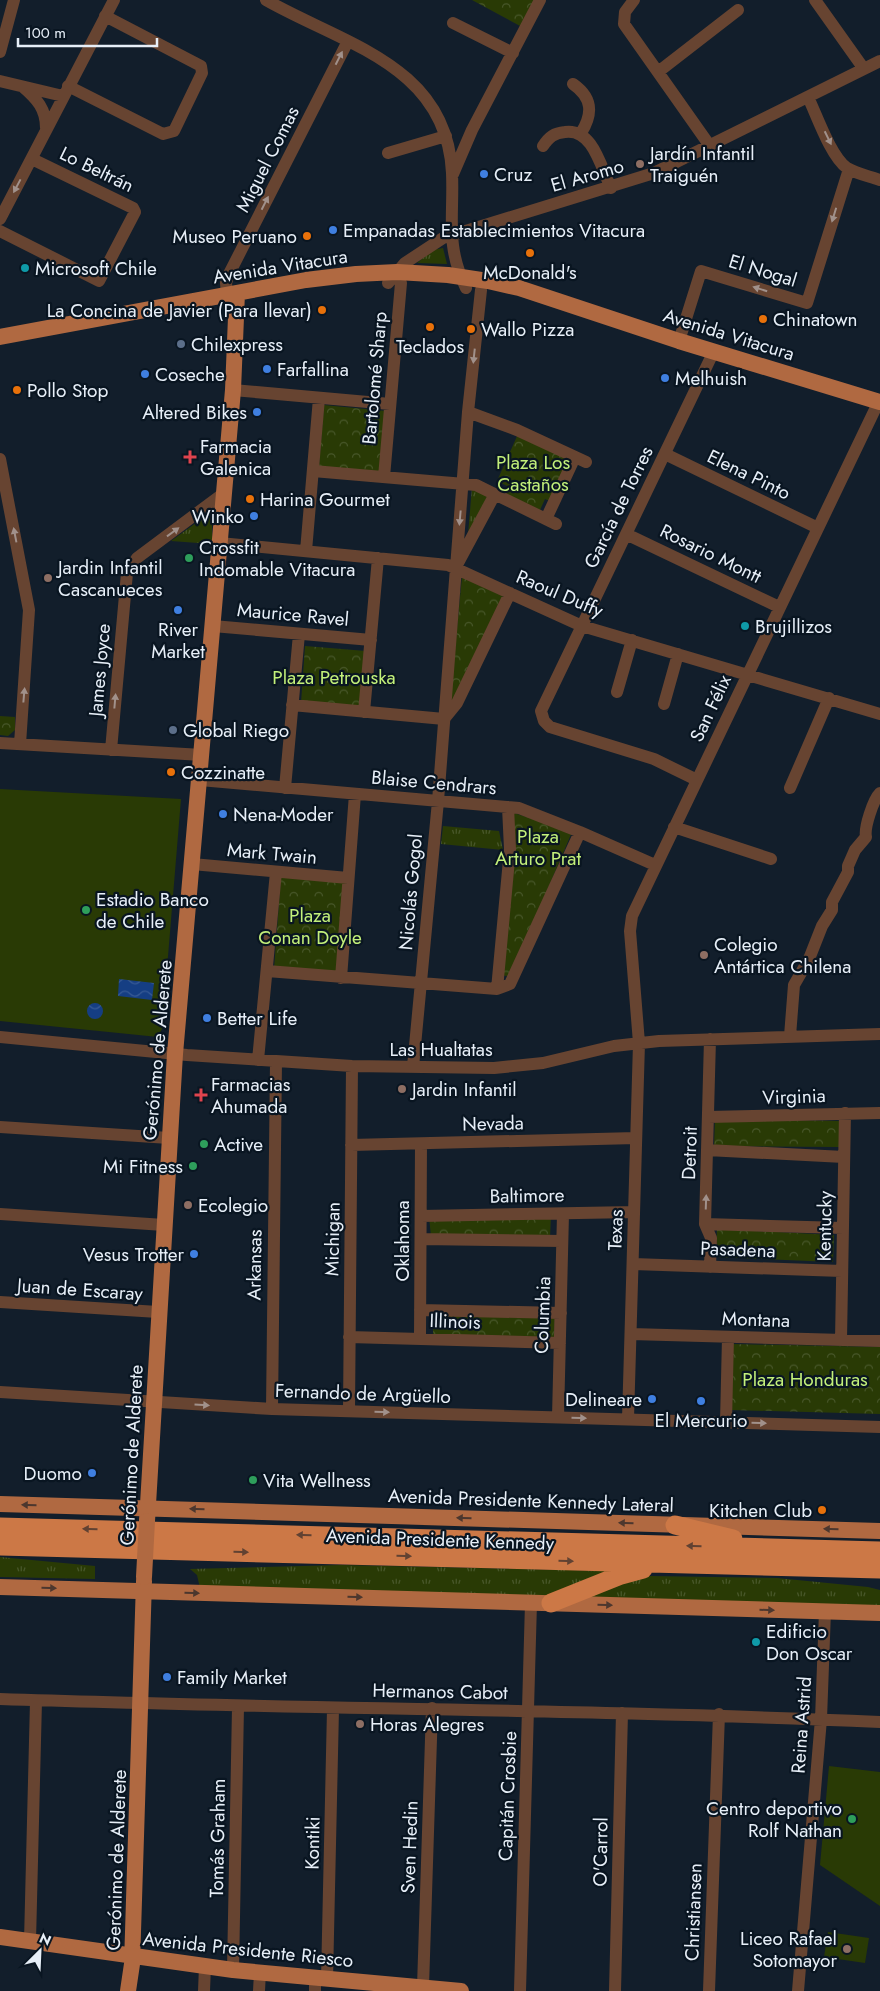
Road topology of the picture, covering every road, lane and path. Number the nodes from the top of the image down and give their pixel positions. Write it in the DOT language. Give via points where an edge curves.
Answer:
graph roads {
  1 [pos="14,0"];
  2 [pos="114,0"];
  3 [pos="540,0"];
  4 [pos="634,0"];
  5 [pos="815,0"];
  6 [pos="271,1"];
  7 [pos="738,10"];
  8 [pos="105,16"];
  9 [pos="453,23"];
  10 [pos="348,41"];
  11 [pos="0,52"];
  12 [pos="513,53"];
  13 [pos="880,61"];
  14 [pos="864,69"];
  15 [pos="658,72"];
  16 [pos="0,81"];
  17 [pos="574,84"];
  18 [pos="23,86"];
  19 [pos="65,91"];
  20 [pos="808,97"];
  21 [pos="472,130"];
  22 [pos="46,131"];
  23 [pos="581,134"];
  24 [pos="447,138"];
  25 [pos="542,146"];
  26 [pos="710,146"];
  27 [pos="388,153"];
  28 [pos="32,159"];
  29 [pos="848,169"];
  30 [pos="452,175"];
  31 [pos="880,180"];
  32 [pos="610,188"];
  33 [pos="0,219"];
  34 [pos="0,231"];
  35 [pos="451,234"];
  36 [pos="395,279"];
  37 [pos="469,285"];
  38 [pos="233,297"];
  39 [pos="566,305"];
  40 [pos="0,337"];
  41 [pos="679,341"];
  42 [pos="0,348"];
  43 [pos="714,351"];
  44 [pos="233,390"];
  45 [pos="319,398"];
  46 [pos="879,401"];
  47 [pos="390,404"];
  48 [pos="468,412"];
  49 [pos="665,454"];
  50 [pos="0,460"];
  51 [pos="313,471"];
  52 [pos="384,477"];
  53 [pos="463,484"];
  54 [pos="224,493"];
  55 [pos="495,494"];
  56 [pos="223,510"];
  57 [pos="203,511"];
  58 [pos="818,528"];
  59 [pos="626,534"];
  60 [pos="220,544"];
  61 [pos="306,551"];
  62 [pos="378,558"];
  63 [pos="456,567"];
  64 [pos="510,593"];
  65 [pos="780,607"];
  66 [pos="213,626"];
  67 [pos="582,626"];
  68 [pos="299,634"];
  69 [pos="371,640"];
  70 [pos="632,640"];
  71 [pos="678,654"];
  72 [pos="747,674"];
  73 [pos="617,692"];
  74 [pos="829,698"];
  75 [pos="664,704"];
  76 [pos="292,706"];
  77 [pos="364,712"];
  78 [pos="880,714"];
  79 [pos="444,719"];
  80 [pos="0,743"];
  81 [pos="20,744"];
  82 [pos="111,750"];
  83 [pos="202,756"];
  84 [pos="200,780"];
  85 [pos="696,780"];
  86 [pos="285,788"];
  87 [pos="790,788"];
  88 [pos="880,793"];
  89 [pos="355,794"];
  90 [pos="438,801"];
  91 [pos="880,804"];
  92 [pos="508,807"];
  93 [pos="872,815"];
  94 [pos="674,827"];
  95 [pos="580,832"];
  96 [pos="771,859"];
  97 [pos="192,864"];
  98 [pos="655,866"];
  99 [pos="276,872"];
  100 [pos="348,878"];
  101 [pos="267,971"];
  102 [pos="341,978"];
  103 [pos="420,984"];
  104 [pos="497,989"];
  105 [pos="880,1034"];
  106 [pos="794,1036"];
  107 [pos="0,1037"];
  108 [pos="710,1038"];
  109 [pos="639,1043"];
  110 [pos="175,1054"];
  111 [pos="258,1060"];
  112 [pos="276,1062"];
  113 [pos="352,1066"];
  114 [pos="414,1068"];
  115 [pos="845,1113"];
  116 [pos="880,1113"];
  117 [pos="708,1117"];
  118 [pos="0,1127"];
  119 [pos="169,1138"];
  120 [pos="636,1138"];
  121 [pos="421,1144"];
  122 [pos="351,1145"];
  123 [pos="707,1150"];
  124 [pos="844,1157"];
  125 [pos="634,1212"];
  126 [pos="0,1214"];
  127 [pos="563,1214"];
  128 [pos="421,1216"];
  129 [pos="705,1224"];
  130 [pos="164,1225"];
  131 [pos="842,1228"];
  132 [pos="421,1239"];
  133 [pos="562,1241"];
  134 [pos="633,1264"];
  135 [pos="710,1267"];
  136 [pos="842,1271"];
  137 [pos="0,1302"];
  138 [pos="420,1310"];
  139 [pos="158,1312"];
  140 [pos="560,1313"];
  141 [pos="631,1334"];
  142 [pos="349,1337"];
  143 [pos="728,1337"];
  144 [pos="420,1338"];
  145 [pos="841,1340"];
  146 [pos="880,1341"];
  147 [pos="560,1343"];
  148 [pos="0,1392"];
  149 [pos="154,1401"];
  150 [pos="272,1409"];
  151 [pos="348,1411"];
  152 [pos="558,1417"];
  153 [pos="628,1419"];
  154 [pos="726,1422"];
  155 [pos="880,1426"];
  156 [pos="0,1504"];
  157 [pos="147,1514"];
  158 [pos="675,1525"];
  159 [pos="0,1526"];
  160 [pos="880,1531"];
  161 [pos="0,1546"];
  162 [pos="778,1548"];
  163 [pos="880,1551"];
  164 [pos="679,1564"];
  165 [pos="797,1567"];
  166 [pos="880,1568"];
  167 [pos="880,1582"];
  168 [pos="144,1584"];
  169 [pos="0,1587"];
  170 [pos="532,1603"];
  171 [pos="551,1603"];
  172 [pos="826,1611"];
  173 [pos="880,1613"];
  174 [pos="0,1699"];
  175 [pos="36,1700"];
  176 [pos="142,1704"];
  177 [pos="238,1707"];
  178 [pos="432,1708"];
  179 [pos="333,1709"];
  180 [pos="528,1710"];
  181 [pos="622,1713"];
  182 [pos="719,1714"];
  183 [pos="821,1719"];
  184 [pos="880,1722"];
  185 [pos="0,1937"];
  186 [pos="30,1941"];
  187 [pos="132,1956"];
  188 [pos="205,1966"];
  189 [pos="233,1970"];
  190 [pos="260,1972"];
  191 [pos="319,1982"];
  192 [pos="377,1987"];
  193 [pos="423,1988"];
  194 [pos="128,1991"];
  195 [pos="204,1991"];
  196 [pos="259,1991"];
  197 [pos="462,1991"];
  198 [pos="520,1991"];
  199 [pos="615,1991"];
  200 [pos="709,1991"];
  201 [pos="798,1991"];
  1 -- 11 [label="street"];
  2 -- 8 [label="street, Lo Beltrán"];
  3 -- 12 [label="street"];
  4 -- 15 [label="street" via="624,12 624,24"];
  5 -- 14 [label="street"];
  6 -- 10 [label="street, Nicolás Gogol"];
  7 -- 15 [label="street"];
  8 -- 19 [label="street, Lo Beltrán"];
  8 -- 19 [label="street" via="201,66 202,73 174,131 163,134"];
  9 -- 12 [label="street"];
  10 -- 24 [label="street, Nicolás Gogol" via="385,60 413,83 435,111"];
  38 -- 10 [label="street, Miguel Comas, one-way" via="226,283 229,274"];
  12 -- 21 [label="street"];
  13 -- 14 [label="street, El Aromo"];
  14 -- 20 [label="street, El Aromo"];
  15 -- 26 [label="street"];
  16 -- 18 [label="street"];
  17 -- 23 [label="street" via="582,90 590,107 589,118"];
  18 -- 19 [label="street"];
  18 -- 22 [label="street" via="45,112"];
  19 -- 22 [label="street, Lo Beltrán"];
  20 -- 26 [label="street, El Aromo"];
  20 -- 29 [label="street, one-way" via="835,154"];
  21 -- 24 [label="street" via="460,137"];
  21 -- 30 [label="street"];
  22 -- 28 [label="street, Lo Beltrán"];
  23 -- 25 [label="street" via="572,130 556,133"];
  23 -- 32 [label="street" via="591,145"];
  24 -- 27 [label="street"];
  24 -- 30 [label="street, Nicolás Gogol"];
  26 -- 32 [label="street, El Aromo" via="654,173"];
  28 -- 33 [label="street, Lo Beltrán, one-way"];
  28 -- 34 [label="street, Lo Beltrán" via="133,208 135,212 99,281"];
  29 -- 31 [label="street"];
  29 -- 41 [label="street, El Nogal, one-way" via="806,304 701,271"];
  30 -- 35 [label="street, Nicolás Gogol"];
  32 -- 35 [label="street, El Aromo"];
  35 -- 36 [label="street, El Aromo" via="423,250"];
  35 -- 37 [label="street, Nicolás Gogol"];
  36 -- 37 [label="main road, Avenida Vitacura"];
  36 -- 38 [label="main road, Avenida Vitacura" via="336,276"];
  36 -- 47 [label="street, Bartolomé Sharp"];
  37 -- 39 [label="main road, Avenida Vitacura"];
  37 -- 39 [label="main road, Avenida Vitacura" via="519,288"];
  37 -- 48 [label="street, Nicolás Gogol, one-way"];
  38 -- 40 [label="main road, Avenida Vitacura"];
  38 -- 42 [label="main road, Avenida Vitacura"];
  38 -- 44 [label="main road, Gerónimo de Alderete"];
  39 -- 41 [label="main road, Avenida Vitacura"];
  41 -- 43 [label="main road, Avenida Vitacura"];
  43 -- 46 [label="main road, Avenida Vitacura"];
  43 -- 49 [label="street, García de Torres"];
  44 -- 45 [label="street"];
  44 -- 54 [label="main road, Gerónimo de Alderete"];
  45 -- 47 [label="street"];
  45 -- 51 [label="street"];
  46 -- 58 [label="street, San Félix"];
  47 -- 52 [label="street, Bartolomé Sharp"];
  48 -- 53 [label="street, Nicolás Gogol"];
  48 -- 55 [label="street" via="517,430 580,460 551,522"];
  49 -- 58 [label="street, Elena Pinto"];
  49 -- 59 [label="street, García de Torres"];
  81 -- 50 [label="street, one-way" via="29,610"];
  51 -- 52 [label="street"];
  51 -- 61 [label="street"];
  52 -- 53 [label="street"];
  53 -- 55 [label="street" via="476,485"];
  53 -- 63 [label="street, Nicolás Gogol, one-way"];
  54 -- 56 [label="main road, Gerónimo de Alderete"];
  54 -- 57 [label="street, James Joyce"];
  55 -- 63 [label="street, Nicolás Gogol"];
  56 -- 57 [label="street"];
  56 -- 60 [label="main road, Gerónimo de Alderete"];
  82 -- 57 [label="street, James Joyce, one-way" via="127,573 137,558"];
  58 -- 65 [label="street, San Félix"];
  59 -- 65 [label="street, Rosario Montt"];
  59 -- 67 [label="street, García de Torres"];
  60 -- 61 [label="street, Raoul Duffy"];
  60 -- 66 [label="main road, Gerónimo de Alderete"];
  61 -- 62 [label="street, Raoul Duffy"];
  62 -- 63 [label="street, Raoul Duffy"];
  62 -- 69 [label="street"];
  63 -- 64 [label="street, Raoul Duffy"];
  63 -- 79 [label="street, Nicolás Gogol"];
  64 -- 67 [label="street, Raoul Duffy"];
  64 -- 79 [label="street" via="457,703"];
  65 -- 72 [label="street, San Félix"];
  66 -- 68 [label="street, Maurice Ravel"];
  66 -- 83 [label="main road, Gerónimo de Alderete"];
  67 -- 70 [label="street, Raoul Duffy"];
  67 -- 85 [label="street, García de Torres" via="542,708 544,721 550,727 654,759"];
  68 -- 69 [label="street, Maurice Ravel"];
  68 -- 76 [label="street"];
  69 -- 77 [label="street"];
  70 -- 71 [label="street, Raoul Duffy"];
  70 -- 73 [label="street"];
  71 -- 72 [label="street, Raoul Duffy"];
  71 -- 75 [label="street"];
  72 -- 74 [label="street, Raoul Duffy"];
  72 -- 85 [label="street, San Félix"];
  74 -- 78 [label="street, Raoul Duffy"];
  74 -- 87 [label="street"];
  76 -- 77 [label="street"];
  76 -- 86 [label="street"];
  77 -- 79 [label="street"];
  79 -- 90 [label="street, Nicolás Gogol"];
  80 -- 81 [label="street"];
  81 -- 82 [label="street"];
  82 -- 83 [label="street"];
  83 -- 84 [label="main road, Gerónimo de Alderete"];
  84 -- 86 [label="street, Blaise Cendrars"];
  84 -- 97 [label="main road, Gerónimo de Alderete"];
  85 -- 94 [label="street, San Félix"];
  86 -- 89 [label="street, Blaise Cendrars"];
  88 -- 93 [label="street" via="871,809"];
  89 -- 90 [label="street, Blaise Cendrars"];
  89 -- 100 [label="street"];
  90 -- 92 [label="street, Blaise Cendrars"];
  90 -- 103 [label="street, Nicolás Gogol"];
  91 -- 93 [label="street"];
  92 -- 95 [label="street, Blaise Cendrars" via="519,808"];
  92 -- 104 [label="street" via="510,849"];
  93 -- 106 [label="street" via="865,831 866,837 855,850 848,872 833,898 832,910 819,931 792,993"];
  94 -- 96 [label="street"];
  94 -- 98 [label="street, San Félix"];
  95 -- 98 [label="street, Blaise Cendrars"];
  95 -- 104 [label="street" via="510,984"];
  97 -- 99 [label="street, Mark Twain"];
  97 -- 110 [label="main road, Gerónimo de Alderete"];
  98 -- 109 [label="street, San Félix" via="636,906 630,931"];
  99 -- 100 [label="street, Mark Twain"];
  99 -- 101 [label="street"];
  100 -- 102 [label="street"];
  101 -- 102 [label="street"];
  101 -- 111 [label="street"];
  102 -- 103 [label="street"];
  103 -- 104 [label="street"];
  103 -- 114 [label="street, Nicolás Gogol"];
  105 -- 106 [label="street, Las Hualtatas"];
  106 -- 108 [label="street, Las Hualtatas"];
  107 -- 110 [label="street, Las Hualtatas"];
  108 -- 109 [label="street, Las Hualtatas"];
  108 -- 117 [label="street, Detroit"];
  109 -- 114 [label="street, Las Hualtatas" via="525,1066"];
  109 -- 120 [label="street, Texas"];
  110 -- 111 [label="street, Las Hualtatas"];
  110 -- 119 [label="main road, Gerónimo de Alderete"];
  111 -- 112 [label="street, Las Hualtatas"];
  112 -- 113 [label="street, Las Hualtatas"];
  112 -- 150 [label="street, Arkansas"];
  113 -- 114 [label="street, Las Hualtatas"];
  113 -- 122 [label="street, Michigan"];
  115 -- 116 [label="street, Virginia"];
  115 -- 117 [label="street, Virginia"];
  115 -- 124 [label="street, Kentucky"];
  117 -- 123 [label="street, Detroit"];
  118 -- 119 [label="street"];
  119 -- 130 [label="main road, Gerónimo de Alderete"];
  120 -- 121 [label="street, Nevada"];
  120 -- 125 [label="street, Texas"];
  121 -- 122 [label="street, Nevada"];
  121 -- 128 [label="street, Oklahoma"];
  122 -- 142 [label="street, Michigan"];
  123 -- 124 [label="street"];
  129 -- 123 [label="street, Detroit, one-way"];
  124 -- 131 [label="street, Kentucky"];
  125 -- 127 [label="street, Baltimore"];
  125 -- 134 [label="street, Texas"];
  126 -- 130 [label="street"];
  127 -- 128 [label="street, Baltimore"];
  127 -- 133 [label="street, Columbia"];
  128 -- 132 [label="street, Oklahoma"];
  129 -- 131 [label="street"];
  129 -- 135 [label="street, Detroit" via="711,1238"];
  130 -- 139 [label="main road, Gerónimo de Alderete"];
  131 -- 136 [label="street, Kentucky"];
  132 -- 133 [label="street"];
  132 -- 138 [label="street, Oklahoma"];
  133 -- 140 [label="street, Columbia"];
  134 -- 135 [label="street, Pasadena"];
  134 -- 141 [label="street, Texas"];
  135 -- 136 [label="street, Pasadena"];
  136 -- 145 [label="street, Kentucky"];
  137 -- 139 [label="street, Juan de Escaray"];
  138 -- 140 [label="street"];
  138 -- 144 [label="street, Oklahoma"];
  139 -- 149 [label="main road, Gerónimo de Alderete"];
  140 -- 147 [label="street, Columbia"];
  141 -- 143 [label="street, Montana"];
  141 -- 153 [label="street, Texas"];
  142 -- 144 [label="street, Illinois"];
  142 -- 151 [label="street, Michigan"];
  143 -- 145 [label="street, Montana"];
  143 -- 154 [label="street"];
  144 -- 147 [label="street, Illinois"];
  145 -- 146 [label="street, Montana"];
  147 -- 152 [label="street, Columbia"];
  148 -- 149 [label="street, Fernando de Argüello"];
  149 -- 150 [label="street, Fernando de Argüello, one-way"];
  149 -- 157 [label="main road, Gerónimo de Alderete"];
  150 -- 151 [label="street, Fernando de Argüello"];
  151 -- 152 [label="street, Fernando de Argüello, one-way"];
  152 -- 153 [label="street, Fernando de Argüello, one-way"];
  153 -- 154 [label="street, Fernando de Argüello"];
  154 -- 155 [label="street, Fernando de Argüello, one-way"];
  157 -- 156 [label="main road, Avenida Presidente Kennedy Lateral, one-way"];
  158 -- 157 [label="main road, Avenida Presidente Kennedy Lateral, one-way"];
  157 -- 168 [label="main road, Gerónimo de Alderete, bridge"];
  160 -- 158 [label="main road, Avenida Presidente Kennedy Lateral, one-way"];
  158 -- 162 [label="highway"];
  162 -- 159 [label="highway, Avenida Presidente Kennedy, one-way"];
  161 -- 164 [label="highway, Avenida Presidente Kennedy, one-way"];
  162 -- 163 [label="highway, Avenida Presidente Kennedy"];
  164 -- 165 [label="highway, Avenida Presidente Kennedy"];
  164 -- 171 [label="highway" via="621,1575"];
  165 -- 166 [label="highway, Avenida Presidente Kennedy"];
  165 -- 167 [label="highway"];
  169 -- 168 [label="main road, one-way"];
  168 -- 170 [label="main road, one-way"];
  168 -- 176 [label="main road, Gerónimo de Alderete"];
  170 -- 171 [label="main road"];
  170 -- 180 [label="street, Capitán Crosbie"];
  171 -- 172 [label="main road, one-way"];
  172 -- 173 [label="main road"];
  172 -- 183 [label="street, Reina Astrid"];
  174 -- 175 [label="street, Hermanos Cabot"];
  175 -- 176 [label="street, Hermanos Cabot"];
  175 -- 186 [label="street"];
  176 -- 177 [label="street, Hermanos Cabot"];
  176 -- 187 [label="main road, Gerónimo de Alderete"];
  177 -- 179 [label="street, Hermanos Cabot"];
  177 -- 189 [label="street, Tomás Graham"];
  178 -- 179 [label="street, Hermanos Cabot"];
  178 -- 180 [label="street, Hermanos Cabot"];
  178 -- 193 [label="street, Sven Hedin"];
  179 -- 191 [label="street, Kontiki"];
  180 -- 181 [label="street, Hermanos Cabot"];
  180 -- 198 [label="street, Capitán Crosbie"];
  181 -- 182 [label="street, Hermanos Cabot"];
  181 -- 199 [label="street, O'Carrol"];
  182 -- 183 [label="street, Hermanos Cabot"];
  182 -- 200 [label="street, Christiansen"];
  183 -- 184 [label="street, Hermanos Cabot"];
  183 -- 201 [label="street, Reina Astrid"];
  185 -- 186 [label="main road, Avenida Presidente Riesco"];
  186 -- 187 [label="main road, Avenida Presidente Riesco"];
  187 -- 188 [label="main road, Avenida Presidente Riesco"];
  187 -- 194 [label="main road, Gerónimo de Alderete"];
  188 -- 189 [label="main road, Avenida Presidente Riesco"];
  188 -- 195 [label="street"];
  189 -- 190 [label="main road, Avenida Presidente Riesco"];
  190 -- 191 [label="main road, Avenida Presidente Riesco"];
  190 -- 196 [label="street"];
  191 -- 192 [label="main road, Avenida Presidente Riesco"];
  192 -- 193 [label="main road, Avenida Presidente Riesco"];
  193 -- 197 [label="main road, Avenida Presidente Riesco"];
}
